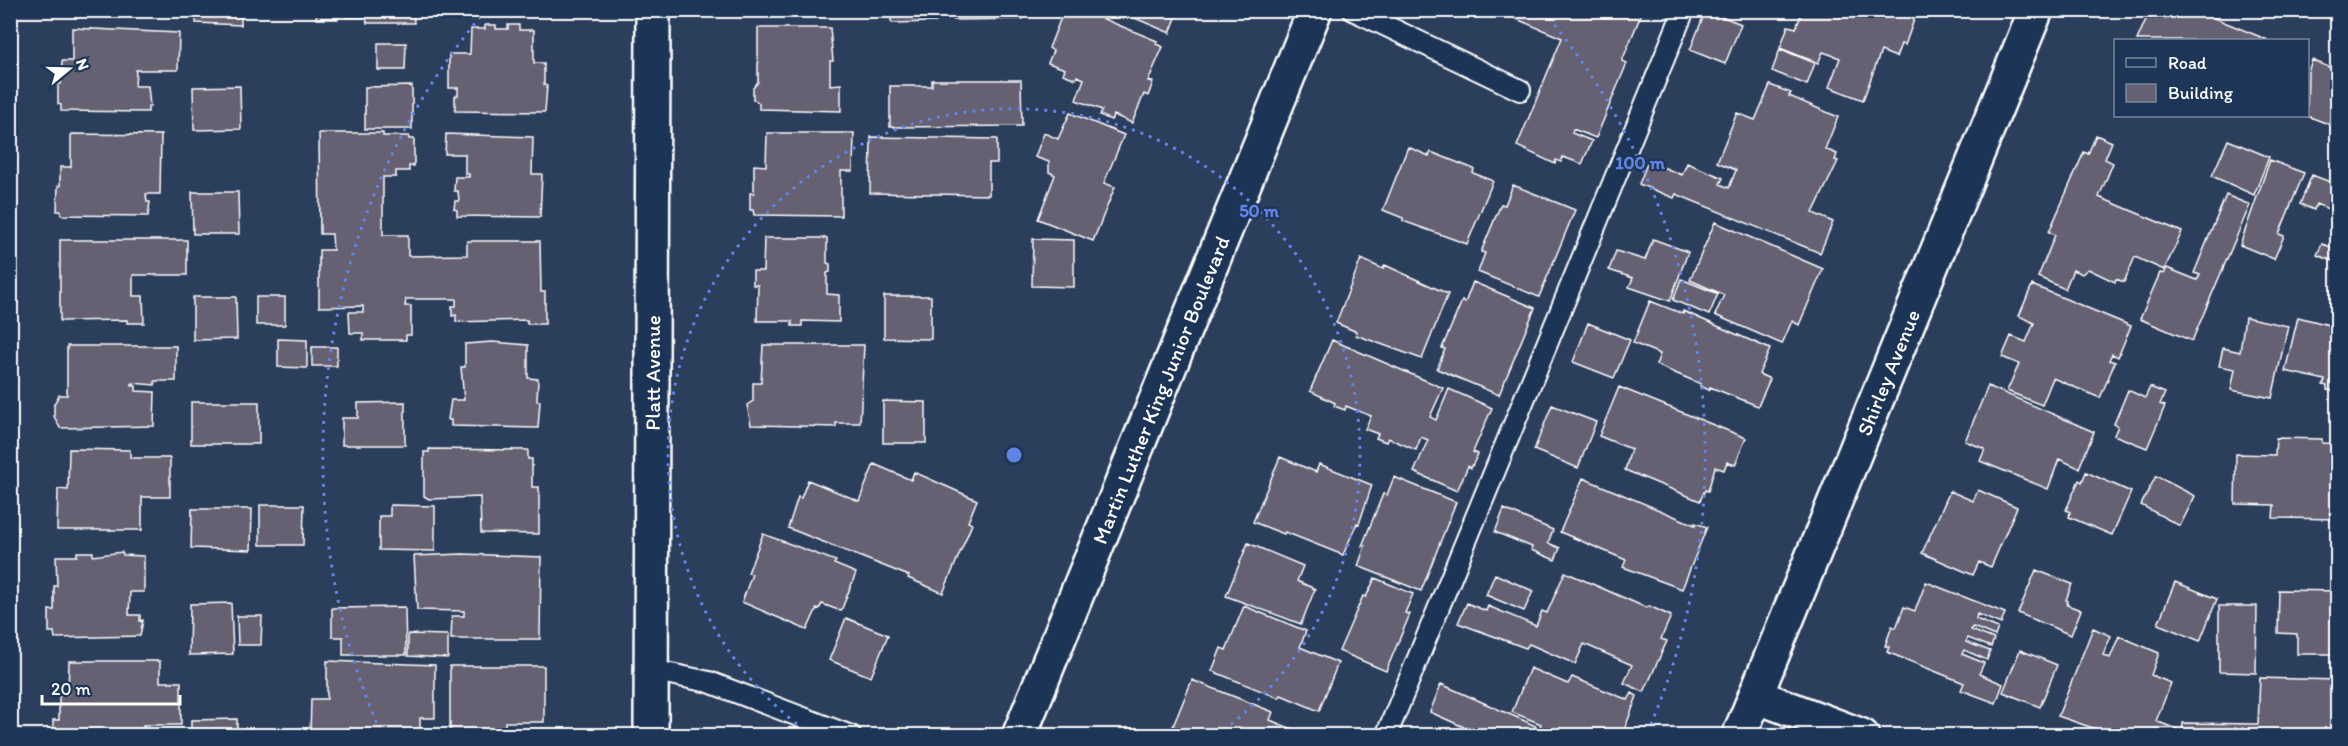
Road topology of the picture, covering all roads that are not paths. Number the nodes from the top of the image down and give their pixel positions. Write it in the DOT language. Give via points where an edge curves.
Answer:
graph roads {
  1 [pos="653,10"];
  2 [pos="1315,10"];
  3 [pos="1353,10"];
  4 [pos="1684,10"];
  5 [pos="2036,10"];
  6 [pos="1520,90"];
  7 [pos="651,670"];
  8 [pos="1756,696"];
  9 [pos="651,735"];
  10 [pos="851,735"];
  11 [pos="1019,735"];
  12 [pos="1386,735"];
  13 [pos="1739,735"];
  14 [pos="1863,735"];
  1 -- 7 [label="street, Platt Avenue"];
  2 -- 11 [label="street, Martin Luther King Junior Boulevard"];
  3 -- 6 [label="lane"];
  4 -- 12 [label="lane"];
  5 -- 8 [label="street, Shirley Avenue"];
  7 -- 9 [label="street, Platt Avenue"];
  7 -- 10 [label="lane" via="709,682"];
  8 -- 13 [label="street, Shirley Avenue"];
  8 -- 14 [label="street"];
}
